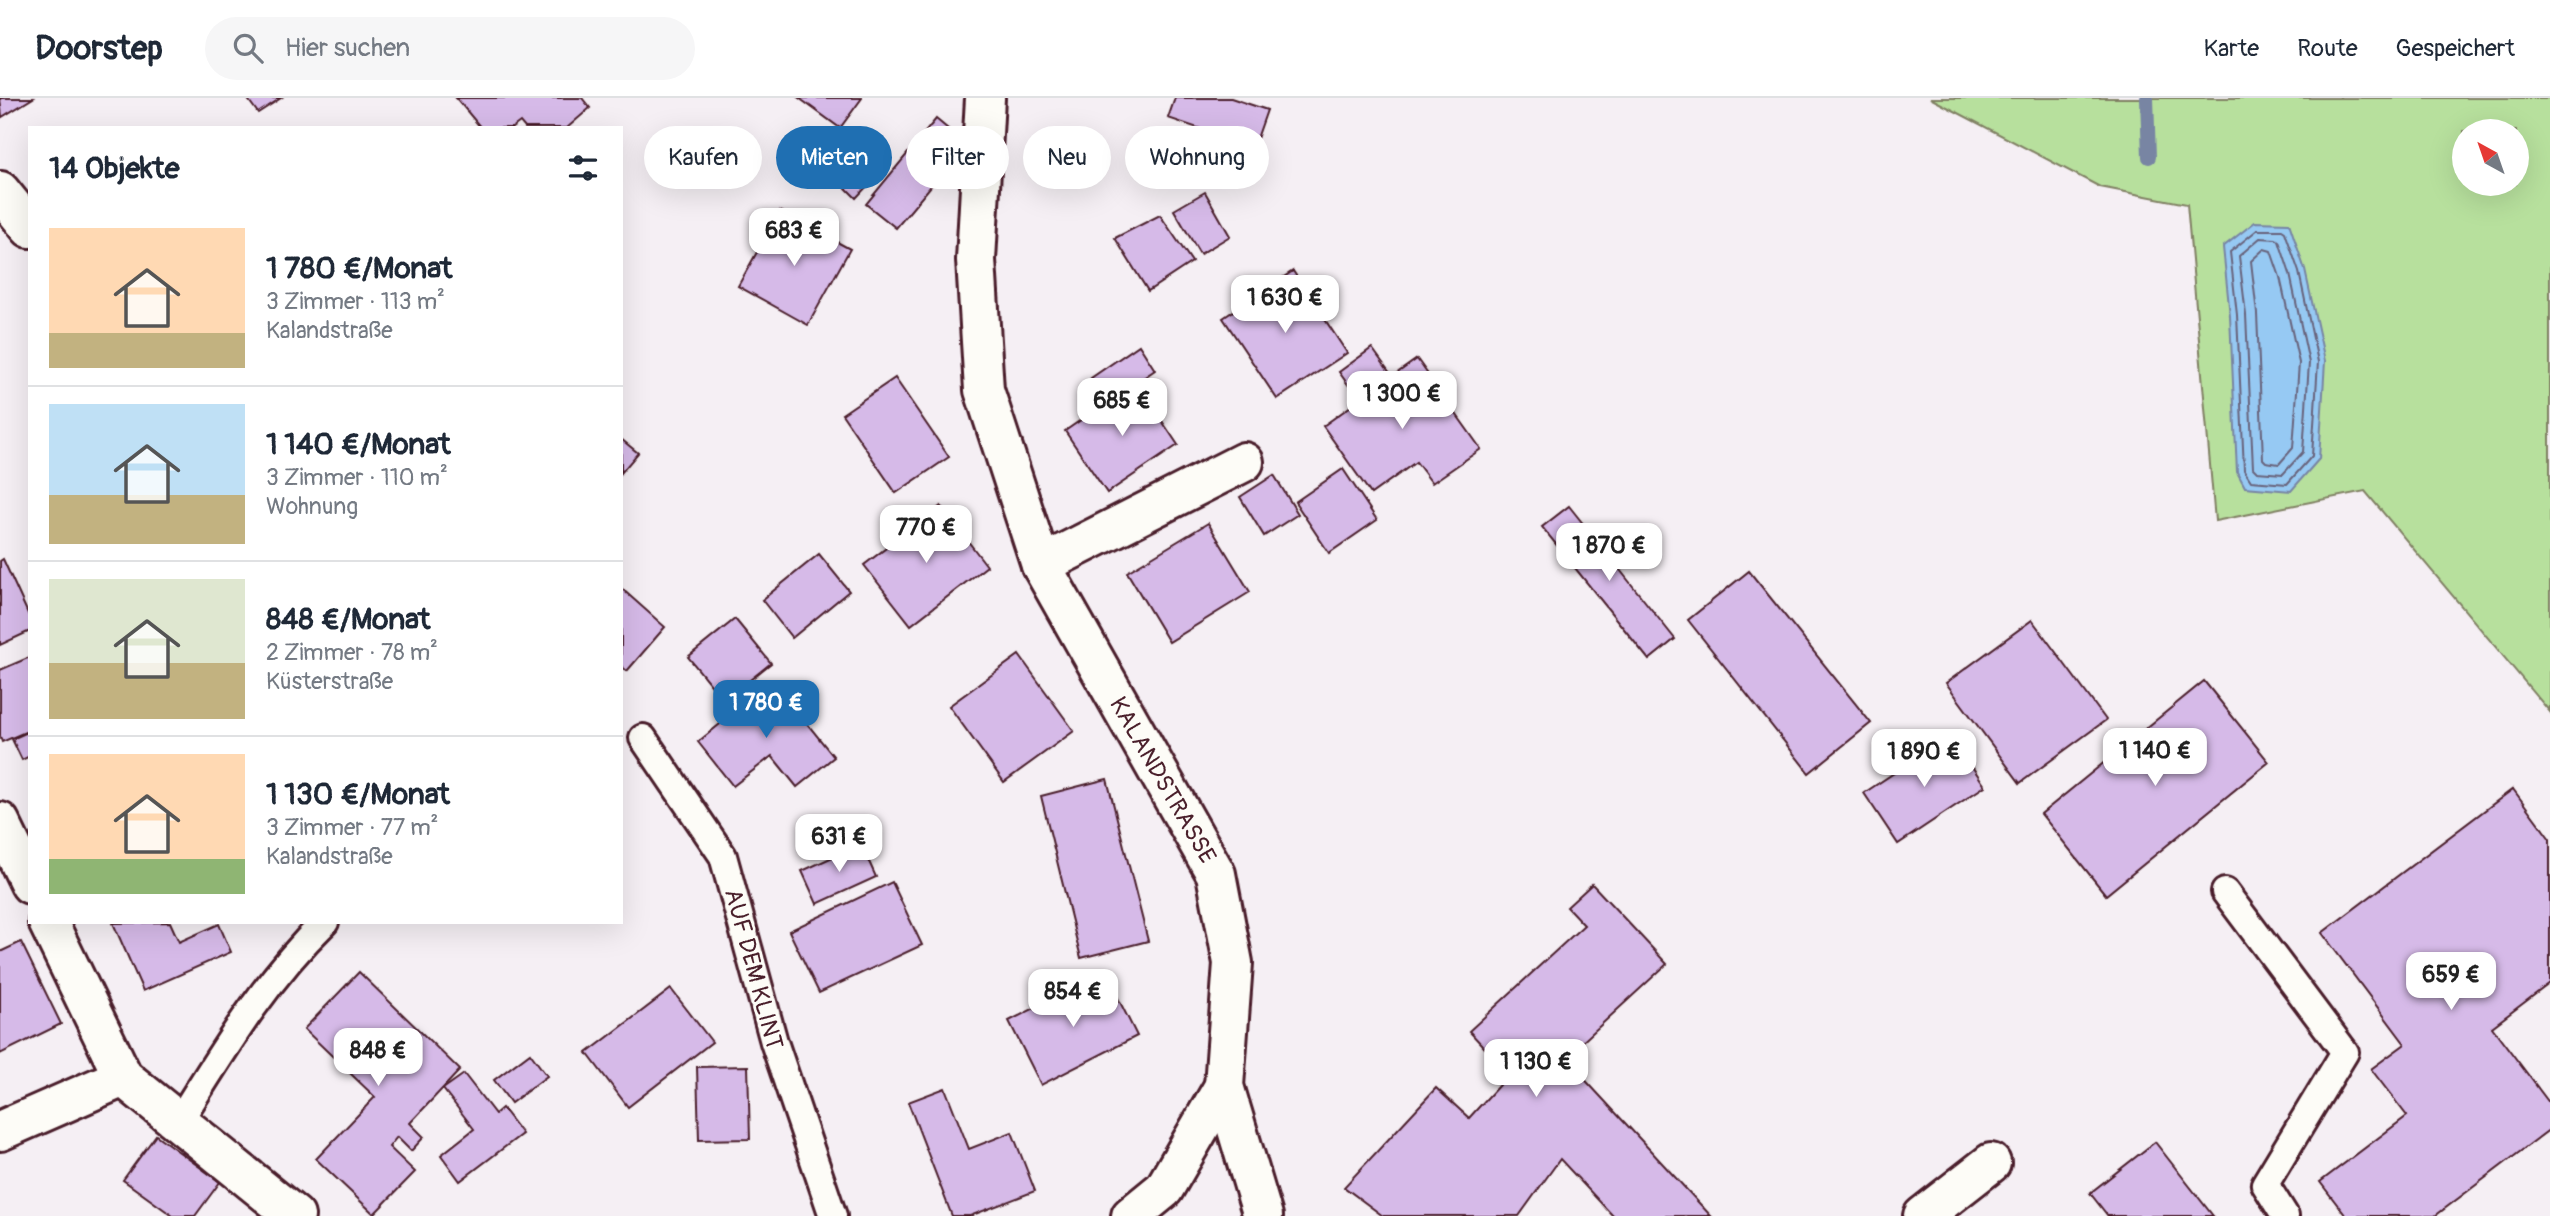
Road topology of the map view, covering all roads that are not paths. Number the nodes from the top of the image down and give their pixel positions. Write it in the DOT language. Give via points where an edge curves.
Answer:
graph roads {
  1 [pos="985,98"];
  2 [pos="0,191"];
  3 [pos="28,226"];
  4 [pos="1244,462"];
  5 [pos="1041,565"];
  6 [pos="643,738"];
  7 [pos="0,822"];
  8 [pos="28,880"];
  9 [pos="2225,892"];
  10 [pos="49,924"];
  11 [pos="323,924"];
  12 [pos="123,1077"];
  13 [pos="1224,1086"];
  14 [pos="179,1121"];
  15 [pos="0,1131"];
  16 [pos="1991,1163"];
  17 [pos="295,1216"];
  18 [pos="833,1216"];
  19 [pos="1131,1216"];
  20 [pos="1263,1216"];
  21 [pos="1923,1216"];
  22 [pos="2285,1216"];
  1 -- 5 [label="street, KALANDSTRASSE" via="976,260 984,390"];
  2 -- 3 [label="street"];
  4 -- 5 [label="street"];
  5 -- 13 [label="street, KALANDSTRASSE" via="1216,874 1233,963"];
  6 -- 18 [label="lane, AUF DEM KLINT" via="723,856 774,1042"];
  7 -- 8 [label="street"];
  9 -- 22 [label="lane" via="2345,1052 2265,1184"];
  10 -- 12 [label="street"];
  11 -- 14 [label="lane" via="258,998"];
  12 -- 14 [label="street"];
  12 -- 15 [label="street"];
  13 -- 19 [label="street" via="1164,1189"];
  13 -- 20 [label="street, KALANDSTRASSE"];
  14 -- 17 [label="street"];
  16 -- 21 [label="street"];
}
